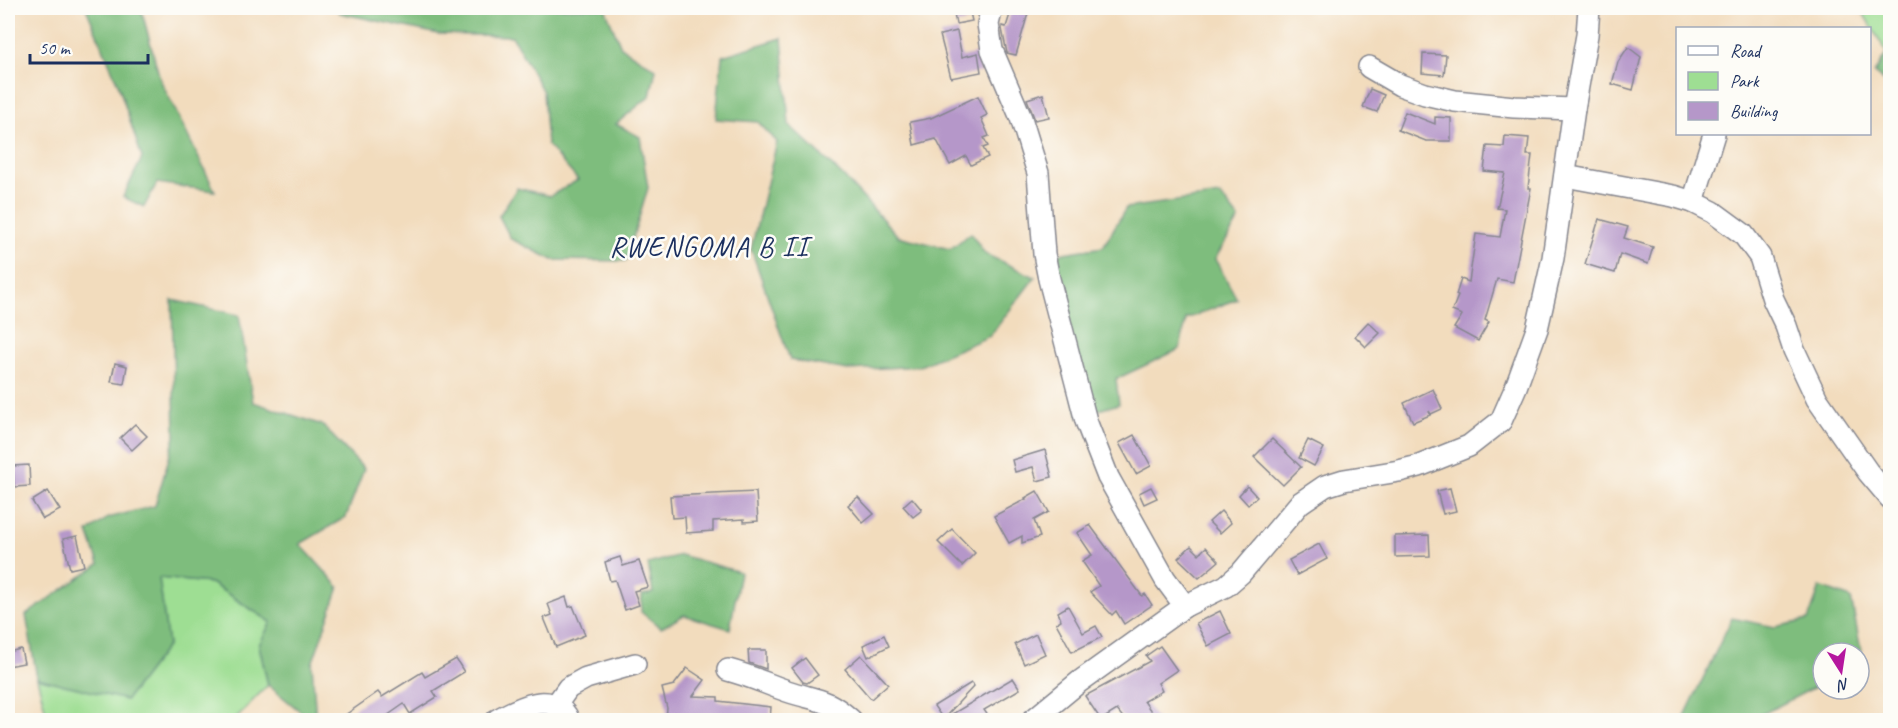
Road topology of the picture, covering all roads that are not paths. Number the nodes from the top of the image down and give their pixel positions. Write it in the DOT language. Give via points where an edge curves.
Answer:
graph roads {
  1 [pos="992,8"];
  2 [pos="1589,8"];
  3 [pos="1369,67"];
  4 [pos="1574,109"];
  5 [pos="1714,135"];
  6 [pos="1565,176"];
  7 [pos="1693,202"];
  8 [pos="1890,498"];
  9 [pos="1185,606"];
  10 [pos="635,664"];
  11 [pos="728,670"];
  12 [pos="563,713"];
  13 [pos="497,720"];
  14 [pos="851,720"];
  15 [pos="1033,720"];
  1 -- 9 [label="street" via="988,24 992,50 1021,118 1038,174 1047,271 1086,421 1108,477 1165,579"];
  2 -- 4 [label="street"];
  3 -- 4 [label="street" via="1400,85 1455,101"];
  4 -- 6 [label="street"];
  5 -- 7 [label="street"];
  6 -- 7 [label="street"];
  6 -- 9 [label="street" via="1537,329 1501,421 1469,446 1419,466 1344,480 1312,494 1241,573 1226,586"];
  7 -- 8 [label="street" via="1743,234 1760,256 1773,299 1817,399"];
  9 -- 15 [label="street"];
  10 -- 12 [label="street" via="586,678 568,688"];
  11 -- 14 [label="street" via="820,699"];
  12 -- 13 [label="street" via="547,702"];
}
